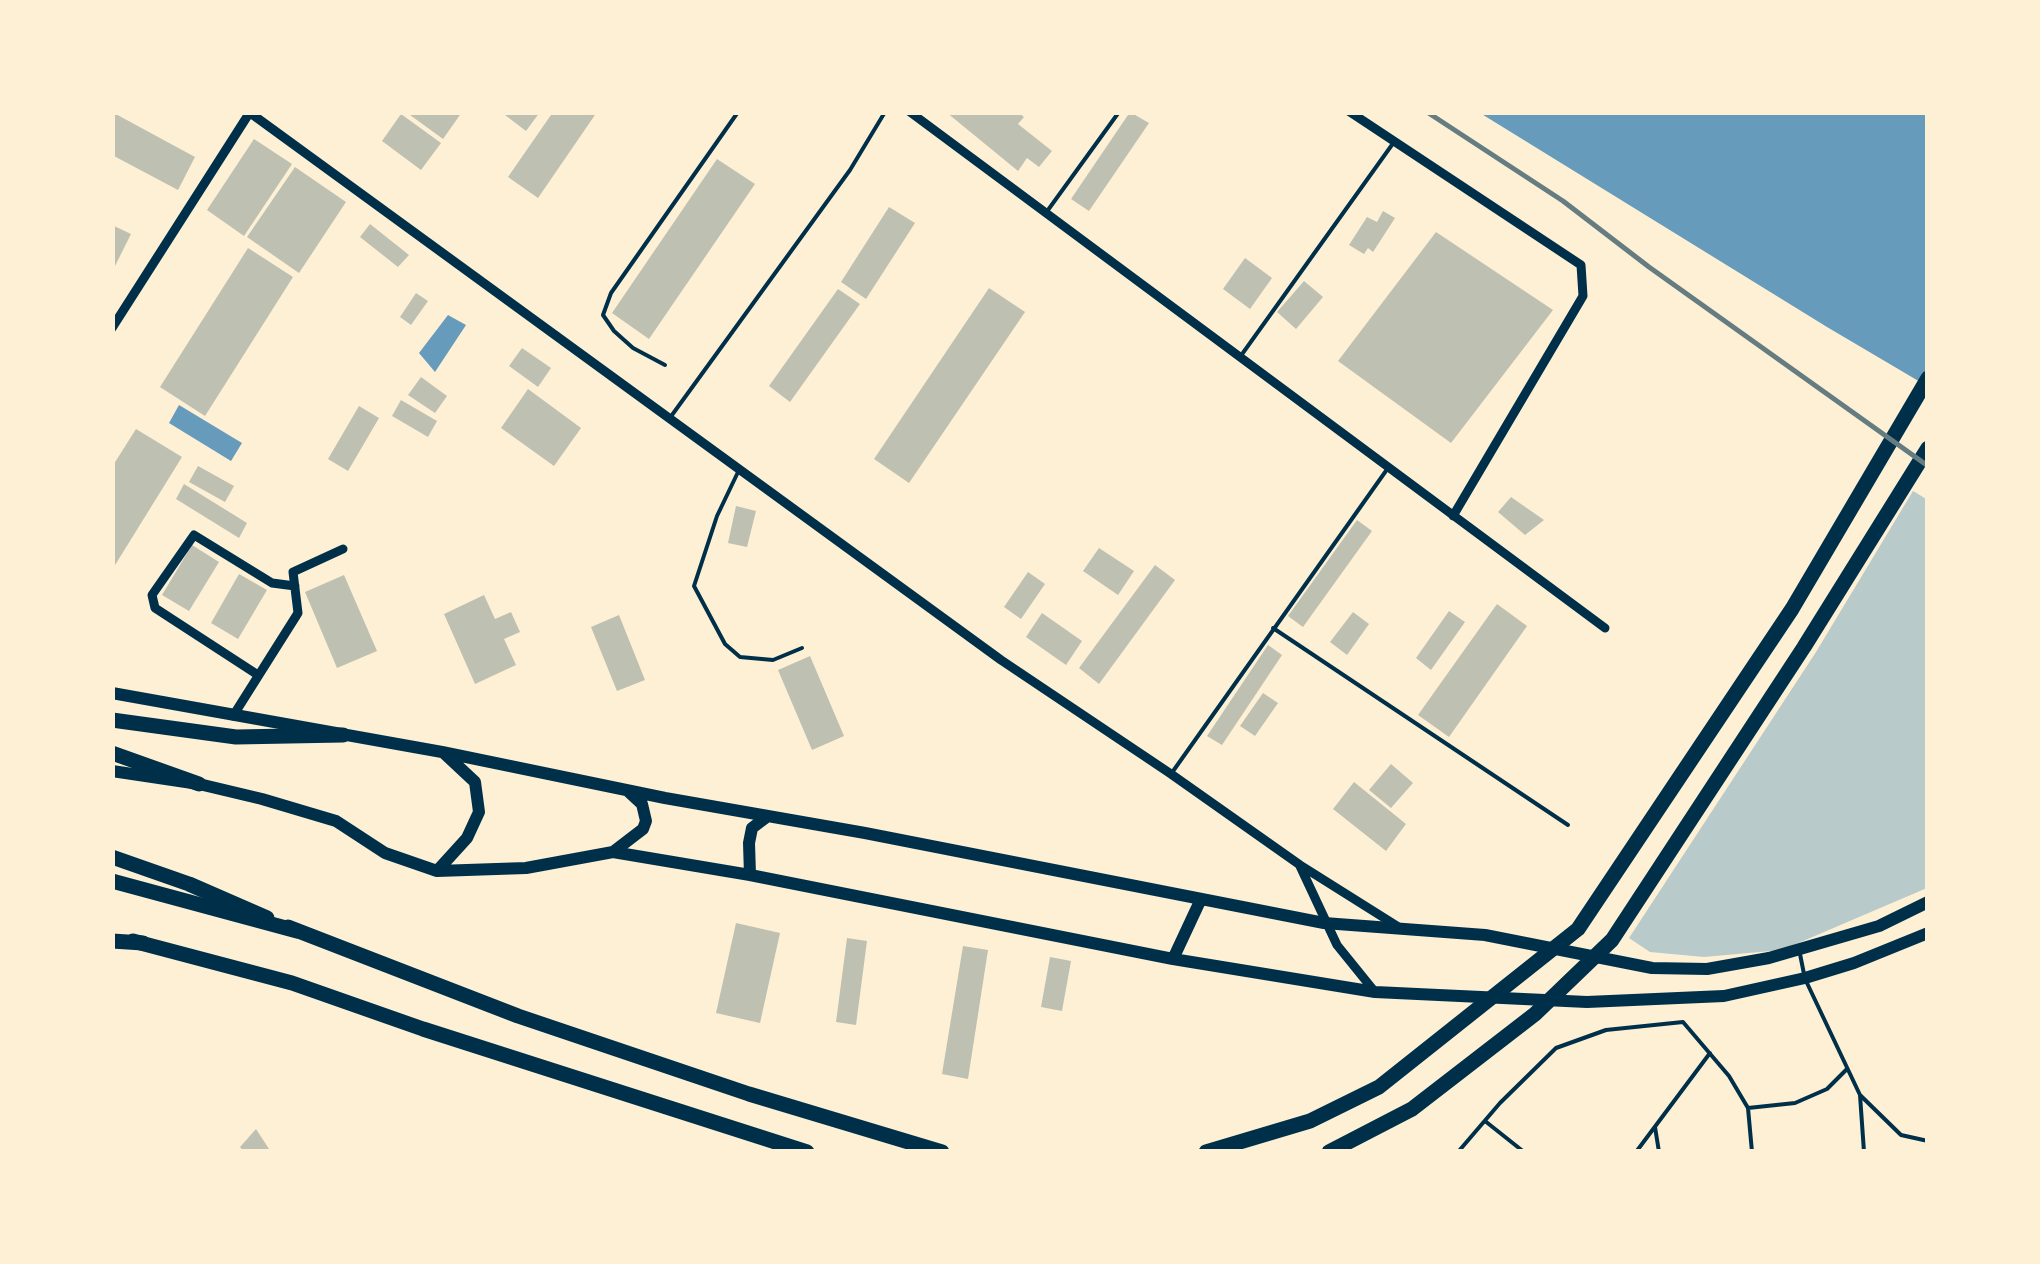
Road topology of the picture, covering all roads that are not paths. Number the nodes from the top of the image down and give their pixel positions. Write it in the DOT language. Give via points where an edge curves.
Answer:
graph roads {
  1 [pos="738,112"];
  2 [pos="885,112"];
  3 [pos="910,112"];
  4 [pos="1119,112"];
  5 [pos="1350,112"];
  6 [pos="250,113"];
  7 [pos="1394,142"];
  8 [pos="1046,214"];
  9 [pos="112,328"];
  10 [pos="1240,358"];
  11 [pos="665,365"];
  12 [pos="1928,378"];
  13 [pos="669,419"];
  14 [pos="1928,448"];
  15 [pos="1389,467"];
  16 [pos="739,470"];
  17 [pos="1453,516"];
  18 [pos="343,549"];
  19 [pos="295,586"];
  20 [pos="1273,628"];
  21 [pos="1605,628"];
  22 [pos="802,648"];
  23 [pos="258,675"];
  24 [pos="112,693"];
  25 [pos="233,716"];
  26 [pos="112,720"];
  27 [pos="343,735"];
  28 [pos="112,752"];
  29 [pos="442,752"];
  30 [pos="112,771"];
  31 [pos="1171,774"];
  32 [pos="200,784"];
  33 [pos="628,790"];
  34 [pos="768,816"];
  35 [pos="1568,825"];
  36 [pos="613,852"];
  37 [pos="112,856"];
  38 [pos="1300,865"];
  39 [pos="437,871"];
  40 [pos="750,875"];
  41 [pos="112,881"];
  42 [pos="1201,898"];
  43 [pos="1928,902"];
  44 [pos="1324,923"];
  45 [pos="1404,930"];
  46 [pos="297,932"];
  47 [pos="1928,933"];
  48 [pos="112,939"];
  49 [pos="1799,949"];
  50 [pos="1173,959"];
  51 [pos="1805,978"];
  52 [pos="1374,992"];
  53 [pos="1710,1053"];
  54 [pos="1848,1069"];
  55 [pos="1860,1095"];
  56 [pos="1748,1108"];
  57 [pos="1485,1121"];
  58 [pos="1655,1127"];
  59 [pos="1928,1141"];
  60 [pos="807,1152"];
  61 [pos="942,1152"];
  62 [pos="1206,1152"];
  63 [pos="1329,1152"];
  64 [pos="1458,1152"];
  65 [pos="1524,1152"];
  66 [pos="1636,1152"];
  67 [pos="1659,1152"];
  68 [pos="1752,1152"];
  69 [pos="1864,1152"];
  1 -- 11 [label="lane" via="611,292 604,315 632,348"];
  2 -- 13 [label="lane"];
  3 -- 8 [label="street"];
  4 -- 8 [label="lane"];
  5 -- 7 [label="street"];
  6 -- 9 [label="street"];
  6 -- 13 [label="street"];
  7 -- 10 [label="lane"];
  7 -- 17 [label="street" via="1581,265 1583,296"];
  8 -- 10 [label="street"];
  10 -- 15 [label="street"];
  12 -- 62 [label="highway" via="1792,609 1578,929 1379,1087 1310,1121"];
  13 -- 16 [label="street"];
  14 -- 63 [label="highway" via="1612,940 1535,1014 1412,1109"];
  15 -- 17 [label="street"];
  15 -- 20 [label="lane"];
  16 -- 22 [label="lane" via="694,586 725,644 740,656 774,660"];
  16 -- 31 [label="street"];
  17 -- 21 [label="street"];
  18 -- 19 [label="street" via="294,572"];
  19 -- 23 [label="street" via="298,614"];
  19 -- 23 [label="street" via="272,583 194,535 152,595 155,608"];
  20 -- 31 [label="lane"];
  20 -- 35 [label="lane"];
  23 -- 25 [label="street"];
  24 -- 25 [label="main road"];
  25 -- 27 [label="main road"];
  26 -- 27 [label="highway" via="236,737"];
  27 -- 29 [label="main road"];
  28 -- 32 [label="highway"];
  29 -- 33 [label="main road"];
  29 -- 39 [label="main road" via="475,782 478,812 467,838"];
  30 -- 32 [label="main road"];
  31 -- 38 [label="street"];
  32 -- 39 [label="main road" via="336,822 385,853"];
  33 -- 34 [label="main road"];
  33 -- 36 [label="main road" via="646,820"];
  34 -- 40 [label="main road" via="752,828"];
  34 -- 42 [label="main road"];
  36 -- 39 [label="main road" via="526,868"];
  36 -- 40 [label="main road"];
  37 -- 46 [label="highway"];
  38 -- 44 [label="street"];
  38 -- 45 [label="street"];
  40 -- 50 [label="main road"];
  41 -- 46 [label="highway"];
  42 -- 44 [label="main road"];
  42 -- 50 [label="main road"];
  43 -- 49 [label="main road" via="1879,926"];
  44 -- 45 [label="main road"];
  44 -- 52 [label="street"];
  45 -- 49 [label="main road" via="1486,935 1652,968 1707,969"];
  46 -- 61 [label="highway" via="518,1016"];
  47 -- 51 [label="main road"];
  48 -- 60 [label="highway" via="292,983"];
  49 -- 51 [label="lane"];
  50 -- 52 [label="main road"];
  51 -- 52 [label="main road" via="1663,1001"];
  51 -- 54 [label="lane"];
  53 -- 56 [label="lane"];
  53 -- 57 [label="lane" via="1683,1022 1606,1030 1556,1048"];
  53 -- 58 [label="lane"];
  54 -- 55 [label="lane"];
  54 -- 56 [label="lane" via="1827,1089 1794,1103"];
  55 -- 59 [label="lane" via="1900,1135"];
  55 -- 69 [label="lane"];
  56 -- 68 [label="lane"];
  57 -- 64 [label="lane"];
  57 -- 65 [label="lane"];
  58 -- 66 [label="lane"];
  58 -- 67 [label="lane"];
}
